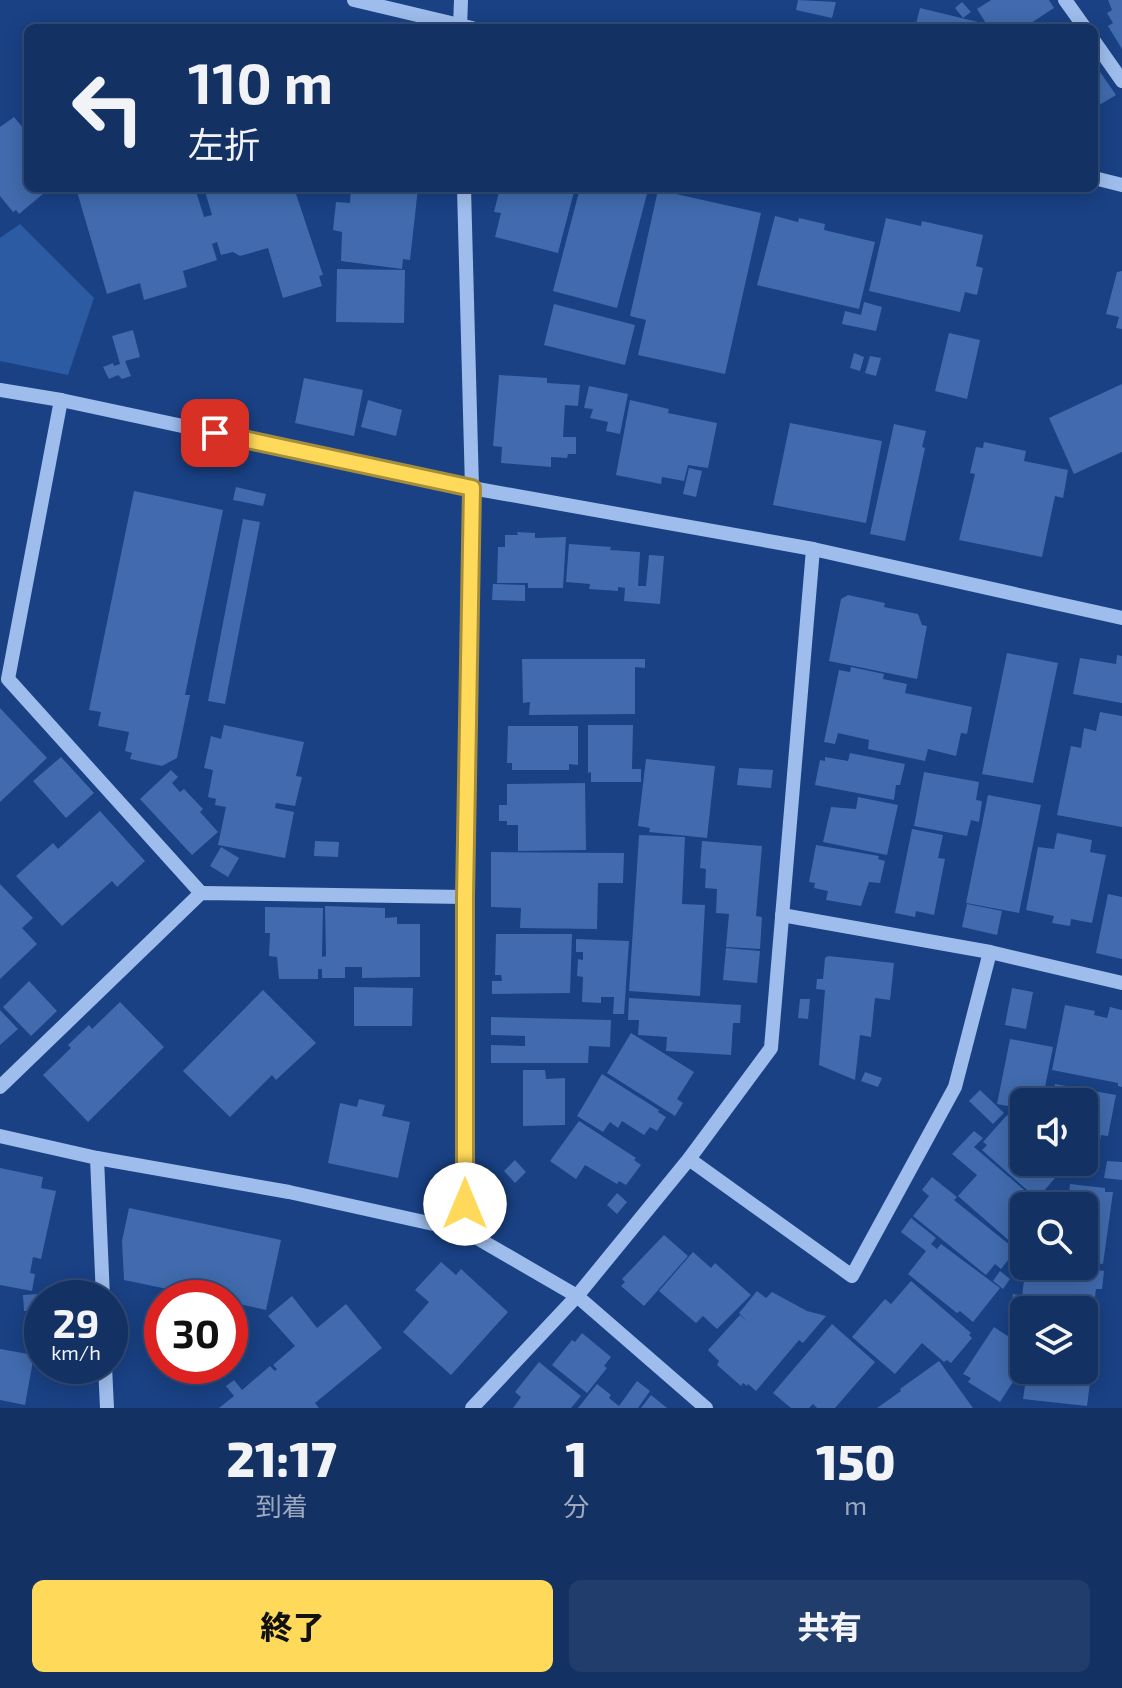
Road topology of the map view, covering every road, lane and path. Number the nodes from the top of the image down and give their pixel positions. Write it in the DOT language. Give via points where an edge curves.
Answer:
graph roads {
  1 [pos="354,0"];
  2 [pos="461,0"];
  3 [pos="1065,0"];
  4 [pos="452,24"];
  5 [pos="464,24"];
  6 [pos="1082,24"];
  7 [pos="1098,47"];
  8 [pos="1122,81"];
  9 [pos="1098,179"];
  10 [pos="1122,185"];
  11 [pos="464,192"];
  12 [pos="0,390"];
  13 [pos="61,400"];
  14 [pos="472,488"];
  15 [pos="813,549"];
  16 [pos="1122,618"];
  17 [pos="4,683"];
  18 [pos="201,893"];
  19 [pos="465,897"];
  20 [pos="782,915"];
  21 [pos="990,952"];
  22 [pos="1122,983"];
  23 [pos="0,1087"];
  24 [pos="0,1136"];
  25 [pos="97,1158"];
  26 [pos="689,1159"];
  27 [pos="465,1231"];
  28 [pos="102,1280"];
  29 [pos="577,1296"];
  30 [pos="106,1384"];
  31 [pos="107,1408"];
  32 [pos="472,1408"];
  33 [pos="706,1408"];
  1 -- 4 [label="street"];
  2 -- 5 [label="street"];
  3 -- 6 [label="street"];
  7 -- 8 [label="street"];
  9 -- 10 [label="street"];
  11 -- 14 [label="street"];
  12 -- 13 [label="street"];
  13 -- 14 [label="street"];
  13 -- 17 [label="street"];
  14 -- 15 [label="street"];
  14 -- 19 [label="street"];
  15 -- 16 [label="street"];
  15 -- 20 [label="street"];
  17 -- 18 [label="street"];
  18 -- 19 [label="street"];
  18 -- 23 [label="street"];
  19 -- 27 [label="street"];
  20 -- 21 [label="street"];
  20 -- 26 [label="street" via="771,1048"];
  21 -- 22 [label="street"];
  21 -- 26 [label="street" via="955,1087 852,1276"];
  24 -- 25 [label="street"];
  25 -- 27 [label="street" via="289,1192"];
  25 -- 28 [label="street"];
  26 -- 29 [label="street"];
  27 -- 29 [label="street"];
  29 -- 32 [label="street"];
  29 -- 33 [label="street"];
  30 -- 31 [label="street"];
}
